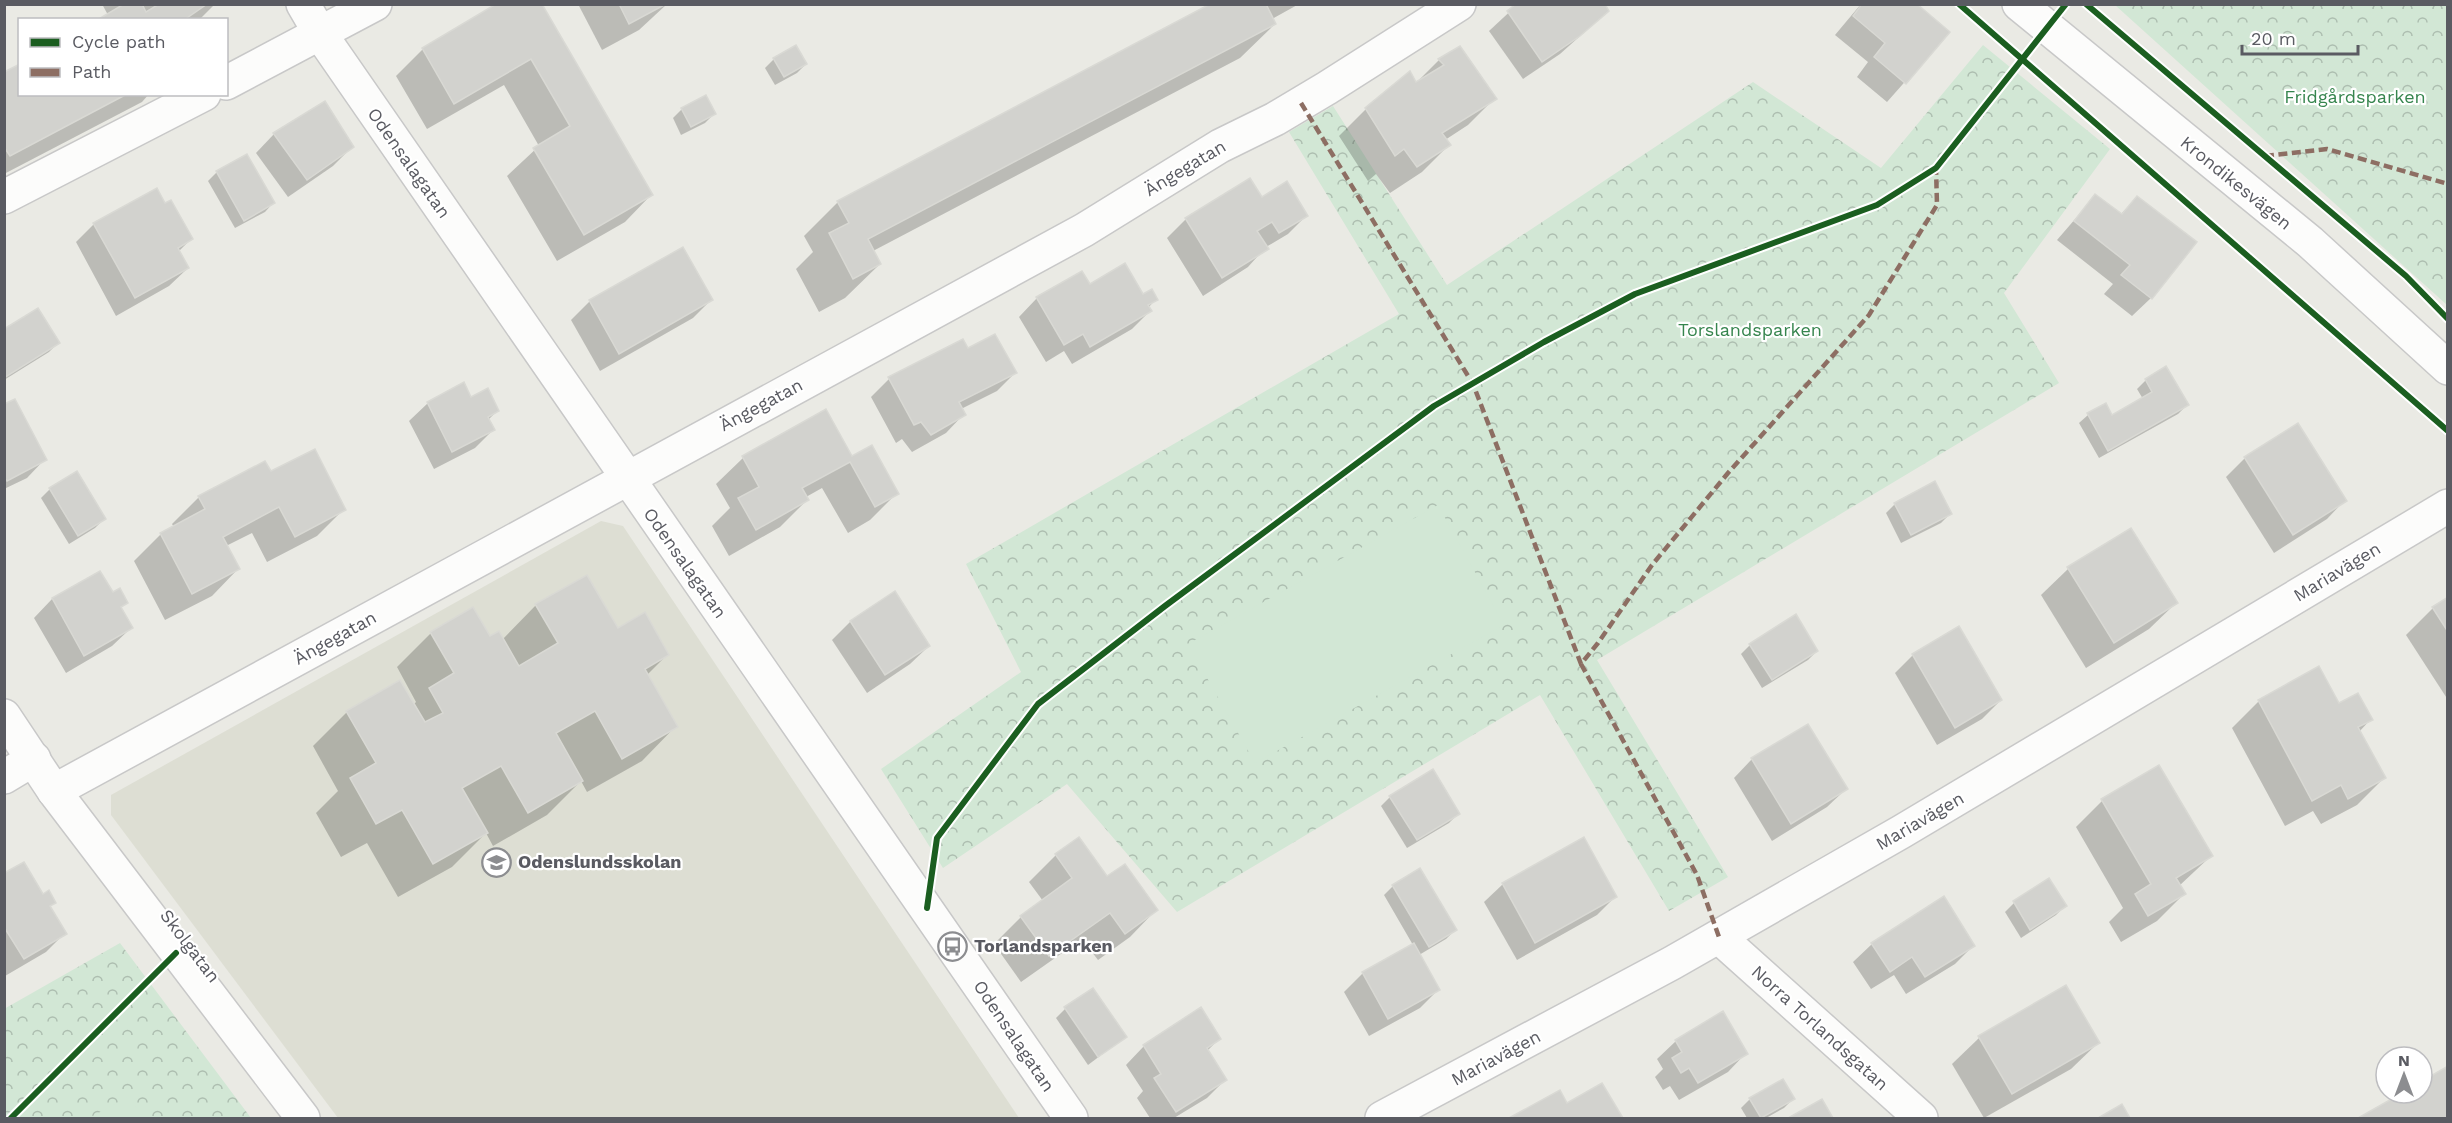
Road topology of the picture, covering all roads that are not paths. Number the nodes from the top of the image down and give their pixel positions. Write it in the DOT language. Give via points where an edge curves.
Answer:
graph roads {
  1 [pos="303,4"];
  2 [pos="375,4"];
  3 [pos="1459,4"];
  4 [pos="2019,4"];
  5 [pos="321,35"];
  6 [pos="228,82"];
  7 [pos="200,96"];
  8 [pos="4,197"];
  9 [pos="2448,368"];
  10 [pos="626,478"];
  11 [pos="2448,506"];
  12 [pos="4,716"];
  13 [pos="34,759"];
  14 [pos="4,777"];
  15 [pos="54,791"];
  16 [pos="1719,937"];
  17 [pos="303,1119"];
  18 [pos="1071,1119"];
  19 [pos="1382,1119"];
  20 [pos="1921,1119"];
  1 -- 5 [label="street, Odensalagatan"];
  2 -- 5 [label="street"];
  3 -- 10 [label="street, Ängegatan" via="1327,88 1220,146 1084,230"];
  4 -- 9 [label="street, Krondikesvägen" via="2310,242"];
  5 -- 6 [label="street"];
  5 -- 10 [label="street, Odensalagatan"];
  7 -- 8 [label="street"];
  10 -- 15 [label="street, Ängegatan"];
  10 -- 18 [label="street, Odensalagatan"];
  11 -- 16 [label="street, Mariavägen"];
  12 -- 13 [label="street, Skolgatan"];
  13 -- 14 [label="street"];
  13 -- 15 [label="street, Skolgatan"];
  15 -- 17 [label="street, Skolgatan"];
  16 -- 19 [label="street, Mariavägen"];
  16 -- 20 [label="street, Norra Torlandsgatan"];
}
